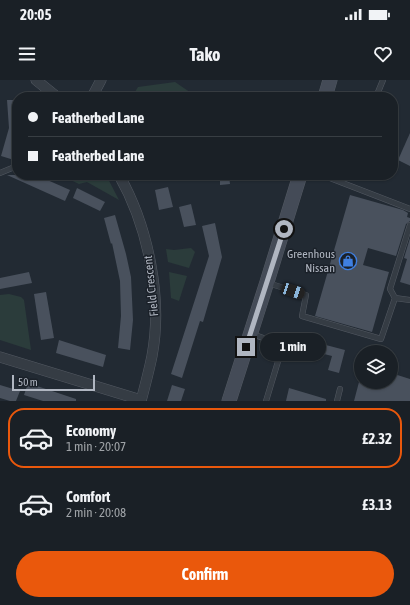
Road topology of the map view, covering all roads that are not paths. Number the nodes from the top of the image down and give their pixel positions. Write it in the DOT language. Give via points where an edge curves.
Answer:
graph roads {
  1 [pos="36,80"];
  2 [pos="101,80"];
  3 [pos="330,80"];
  4 [pos="383,80"];
  5 [pos="50,92"];
  6 [pos="95,92"];
  7 [pos="326,92"];
  8 [pos="378,92"];
  9 [pos="12,168"];
  10 [pos="0,173"];
  11 [pos="122,180"];
  12 [pos="298,180"];
  13 [pos="335,180"];
  14 [pos="410,209"];
  15 [pos="410,225"];
  16 [pos="267,282"];
  17 [pos="395,298"];
  18 [pos="410,300"];
  19 [pos="251,333"];
  20 [pos="0,357"];
  21 [pos="340,389"];
  22 [pos="141,401"];
  23 [pos="229,401"];
  24 [pos="266,401"];
  25 [pos="337,401"];
  1 -- 5 [label="street"];
  2 -- 6 [label="street"];
  3 -- 7 [label="street"];
  4 -- 8 [label="lane"];
  9 -- 10 [label="lane"];
  11 -- 22 [label="street, Field Crescent" via="141,224 153,283 152,355"];
  12 -- 16 [label="street"];
  13 -- 14 [label="lane"];
  15 -- 17 [label="lane" via="390,289"];
  16 -- 17 [label="lane" via="306,295 302,316 381,339"];
  16 -- 19 [label="street"];
  17 -- 18 [label="lane"];
  19 -- 23 [label="street"];
  19 -- 24 [label="lane" via="283,345"];
  20 -- 22 [label="street"];
  21 -- 25 [label="lane"];
}
